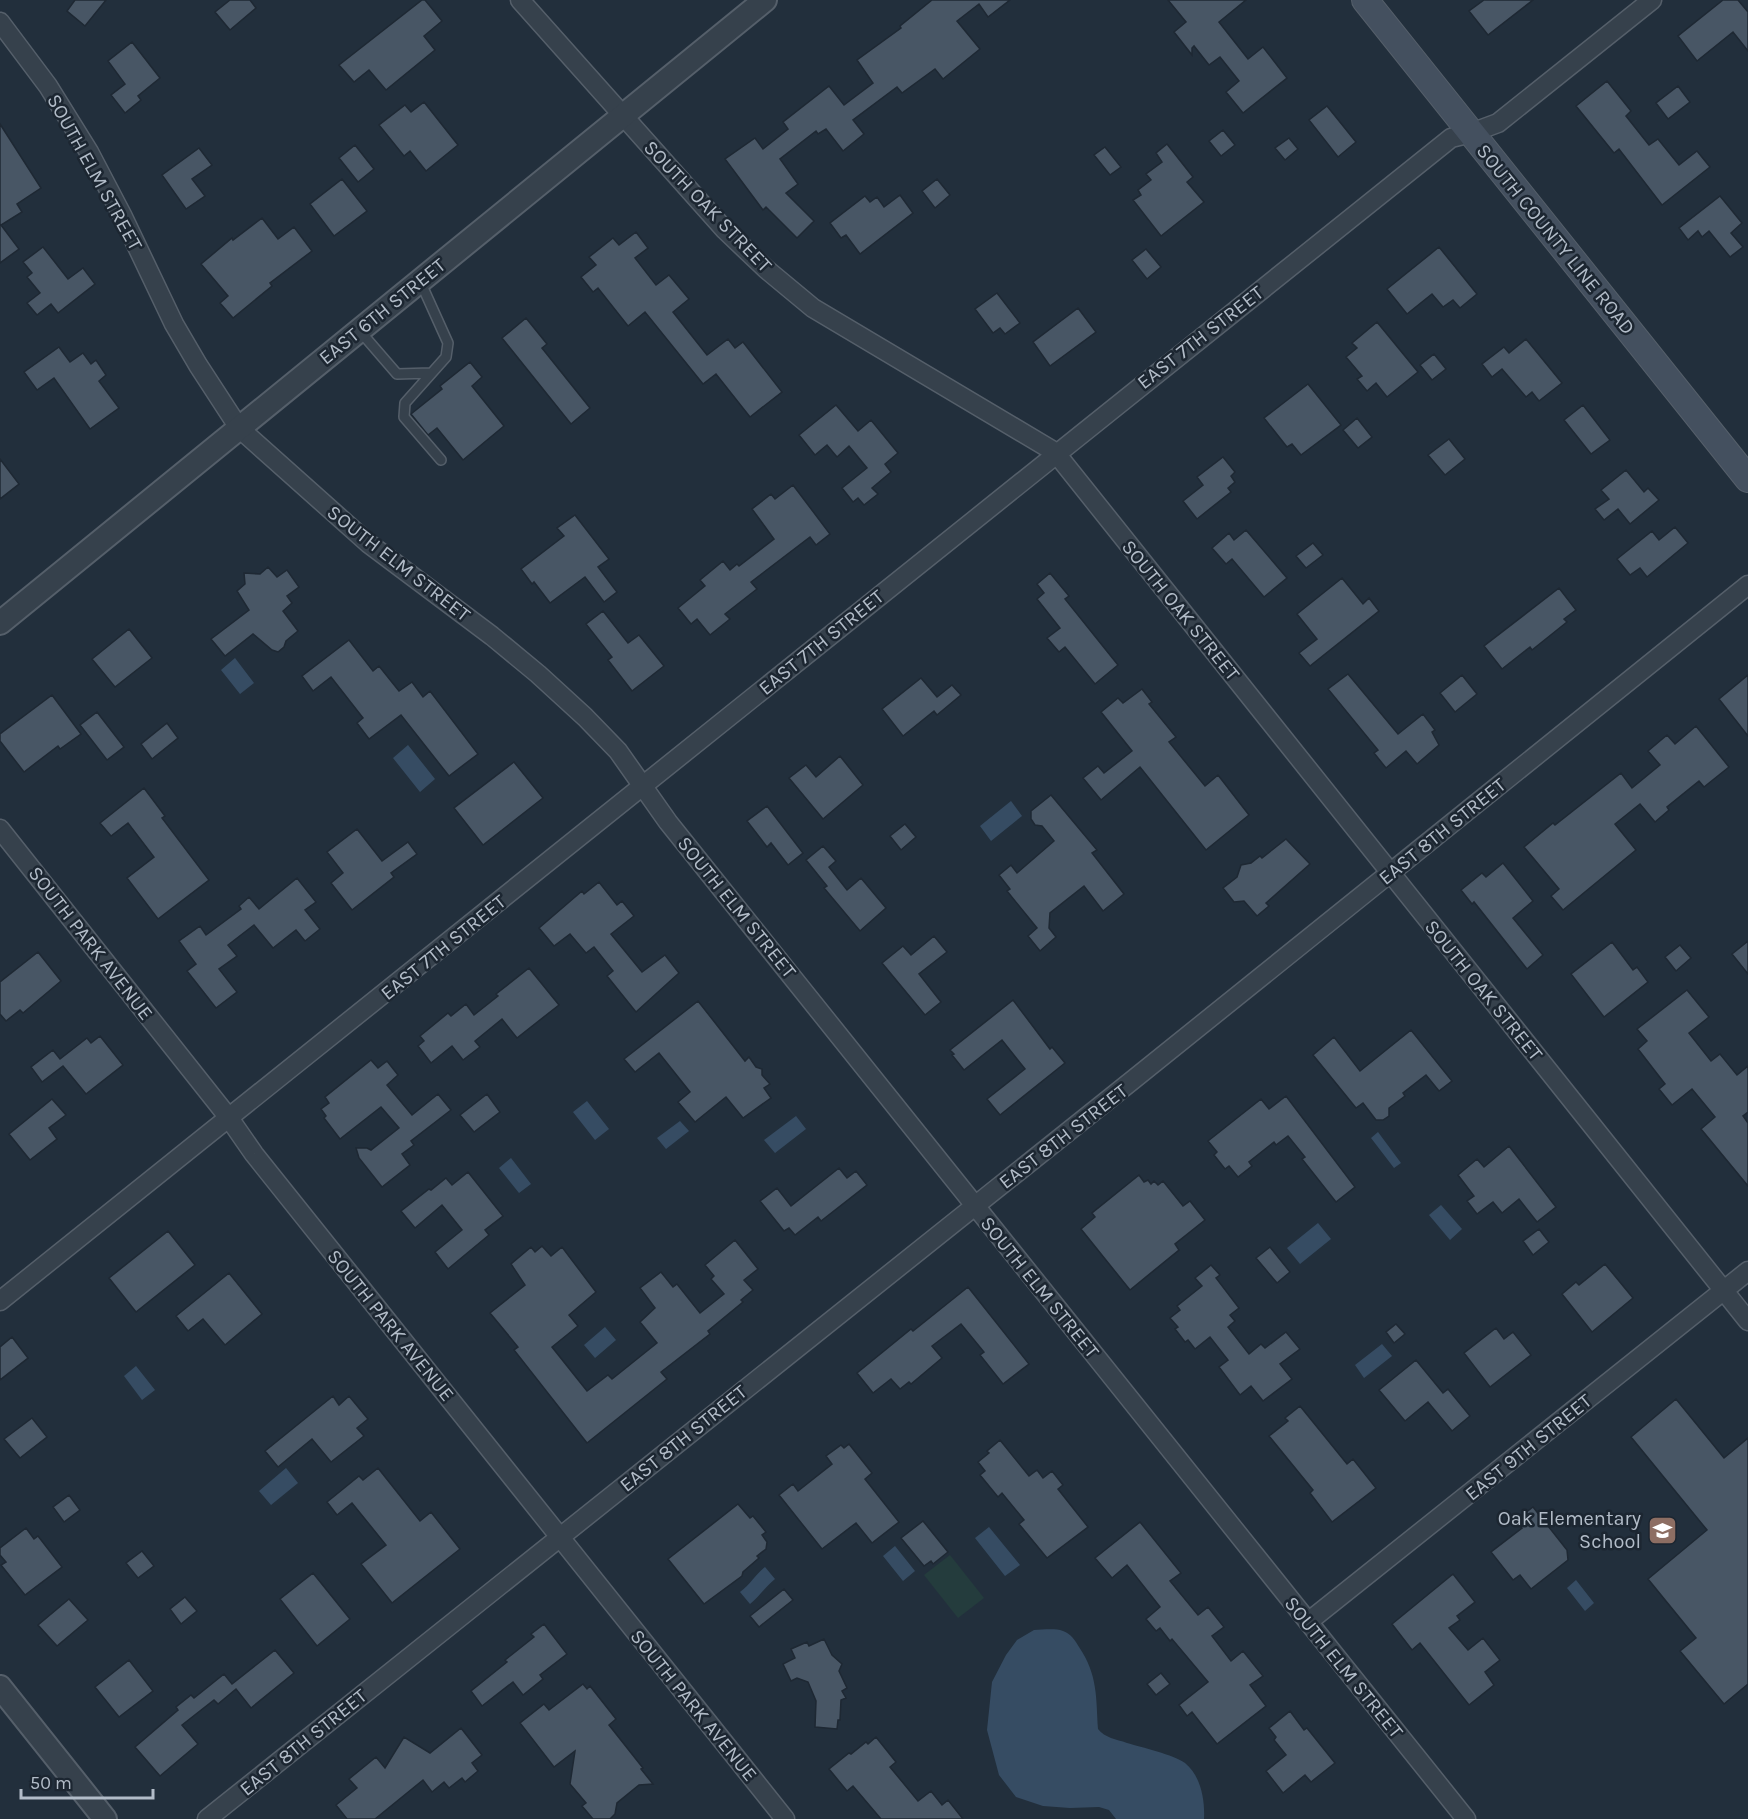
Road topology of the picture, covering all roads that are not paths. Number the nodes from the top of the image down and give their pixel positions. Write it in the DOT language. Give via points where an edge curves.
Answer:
graph roads {
  1 [pos="520,0"];
  2 [pos="765,0"];
  3 [pos="1365,0"];
  4 [pos="1652,0"];
  5 [pos="0,22"];
  6 [pos="623,116"];
  7 [pos="1471,133"];
  8 [pos="420,281"];
  9 [pos="360,330"];
  10 [pos="431,373"];
  11 [pos="239,428"];
  12 [pos="1055,452"];
  13 [pos="441,460"];
  14 [pos="1748,479"];
  15 [pos="1748,585"];
  16 [pos="0,623"];
  17 [pos="643,786"];
  18 [pos="0,829"];
  19 [pos="1390,873"];
  20 [pos="229,1118"];
  21 [pos="975,1205"];
  22 [pos="1748,1271"];
  23 [pos="1724,1290"];
  24 [pos="0,1301"];
  25 [pos="1748,1321"];
  26 [pos="560,1536"];
  27 [pos="1308,1622"];
  28 [pos="0,1687"];
  29 [pos="105,1819"];
  30 [pos="207,1819"];
  31 [pos="785,1819"];
  32 [pos="1466,1819"];
  1 -- 6 [label="street, SOUTH OAK STREET"];
  2 -- 6 [label="street, EAST 6TH STREET"];
  3 -- 7 [label="main road, SOUTH COUNTY LINE ROAD"];
  4 -- 7 [label="street, EAST 7TH STREET" via="1498,123"];
  5 -- 11 [label="street, SOUTH ELM STREET" via="48,86 89,152 174,324"];
  6 -- 8 [label="street, EAST 6TH STREET"];
  6 -- 12 [label="street, SOUTH OAK STREET" via="725,230 813,308"];
  7 -- 12 [label="street, EAST 7TH STREET" via="1451,138"];
  7 -- 14 [label="main road, SOUTH COUNTY LINE ROAD"];
  8 -- 9 [label="street, EAST 6TH STREET"];
  8 -- 10 [label="lane" via="448,343 446,357"];
  9 -- 10 [label="lane" via="397,374"];
  9 -- 11 [label="street, EAST 6TH STREET"];
  10 -- 13 [label="lane" via="405,403 404,417"];
  11 -- 16 [label="street, EAST 6TH STREET"];
  11 -- 17 [label="street, SOUTH ELM STREET" via="368,543 538,674 618,751"];
  12 -- 17 [label="street, EAST 7TH STREET"];
  12 -- 19 [label="street, SOUTH OAK STREET"];
  15 -- 19 [label="street, EAST 8TH STREET"];
  17 -- 20 [label="street, EAST 7TH STREET"];
  17 -- 21 [label="street, SOUTH ELM STREET"];
  18 -- 20 [label="street, SOUTH PARK AVENUE"];
  19 -- 21 [label="street, EAST 8TH STREET"];
  19 -- 23 [label="street, SOUTH OAK STREET"];
  20 -- 24 [label="street, EAST 7TH STREET"];
  20 -- 26 [label="street, SOUTH PARK AVENUE"];
  21 -- 26 [label="street, EAST 8TH STREET"];
  21 -- 27 [label="street, SOUTH ELM STREET"];
  22 -- 23 [label="street, EAST 9TH STREET"];
  23 -- 25 [label="street, SOUTH OAK STREET"];
  23 -- 27 [label="street, EAST 9TH STREET"];
  26 -- 30 [label="street, EAST 8TH STREET"];
  26 -- 31 [label="street, SOUTH PARK AVENUE"];
  27 -- 32 [label="street, SOUTH ELM STREET"];
  28 -- 29 [label="street"];
}
